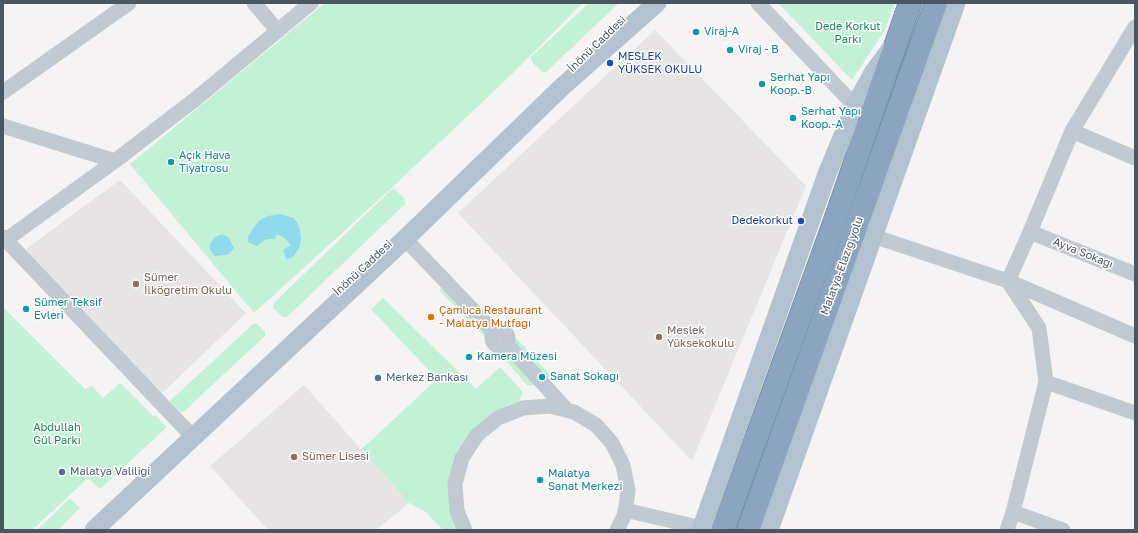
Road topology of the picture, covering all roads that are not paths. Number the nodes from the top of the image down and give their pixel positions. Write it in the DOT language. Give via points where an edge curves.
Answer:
graph roads {
  1 [pos="129,3"];
  2 [pos="254,3"];
  3 [pos="311,3"];
  4 [pos="758,3"];
  5 [pos="910,3"];
  6 [pos="936,3"];
  7 [pos="956,3"];
  8 [pos="649,6"];
  9 [pos="1134,30"];
  10 [pos="278,31"];
  11 [pos="897,41"];
  12 [pos="3,92"];
  13 [pos="855,106"];
  14 [pos="3,126"];
  15 [pos="1072,131"];
  16 [pos="1135,158"];
  17 [pos="115,162"];
  18 [pos="1030,232"];
  19 [pos="873,236"];
  20 [pos="404,239"];
  21 [pos="4,240"];
  22 [pos="1135,274"];
  23 [pos="1008,281"];
  24 [pos="1135,336"];
  25 [pos="1046,382"];
  26 [pos="567,410"];
  27 [pos="1135,413"];
  28 [pos="190,434"];
  29 [pos="625,510"];
  30 [pos="1013,512"];
  31 [pos="709,529"];
  32 [pos="83,530"];
  33 [pos="94,530"];
  34 [pos="464,530"];
  35 [pos="617,530"];
  36 [pos="748,530"];
  37 [pos="769,530"];
  38 [pos="1007,530"];
  39 [pos="1063,530"];
  1 -- 12 [label="street"];
  2 -- 10 [label="street"];
  3 -- 10 [label="street"];
  4 -- 13 [label="street"];
  5 -- 11 [label="highway, Malatya-Elazığ yolu"];
  6 -- 36 [label="highway, Malatya-Elazığ yolu"];
  7 -- 19 [label="main road"];
  8 -- 20 [label="main road, İnönü Caddesi"];
  8 -- 28 [label="main road, İnönü Caddesi" via="422,212"];
  9 -- 15 [label="street"];
  10 -- 17 [label="street"];
  11 -- 13 [label="main road"];
  11 -- 31 [label="highway, Malatya-Elazığ yolu" via="834,223"];
  13 -- 31 [label="main road" via="827,174"];
  14 -- 17 [label="street"];
  15 -- 16 [label="street"];
  15 -- 18 [label="street"];
  17 -- 21 [label="street"];
  18 -- 22 [label="street, Ayva Sokağı"];
  18 -- 23 [label="street"];
  19 -- 23 [label="street"];
  19 -- 37 [label="main road"];
  20 -- 26 [label="street" via="494,332 501,330 506,333 506,343"];
  20 -- 28 [label="main road, İnönü Caddesi"];
  21 -- 28 [label="street"];
  23 -- 24 [label="street"];
  23 -- 25 [label="street" via="1038,328"];
  25 -- 27 [label="street"];
  25 -- 30 [label="street"];
  26 -- 29 [label="street" via="596,425 612,443 624,465 628,490"];
  26 -- 34 [label="street" via="550,406 523,408 498,418 477,435 462,458 455,484 457,511"];
  28 -- 32 [label="main road, İnönü Caddesi"];
  28 -- 33 [label="main road, İnönü Caddesi"];
  29 -- 31 [label="street"];
  29 -- 35 [label="street"];
  30 -- 38 [label="street"];
  30 -- 39 [label="street"];
}
